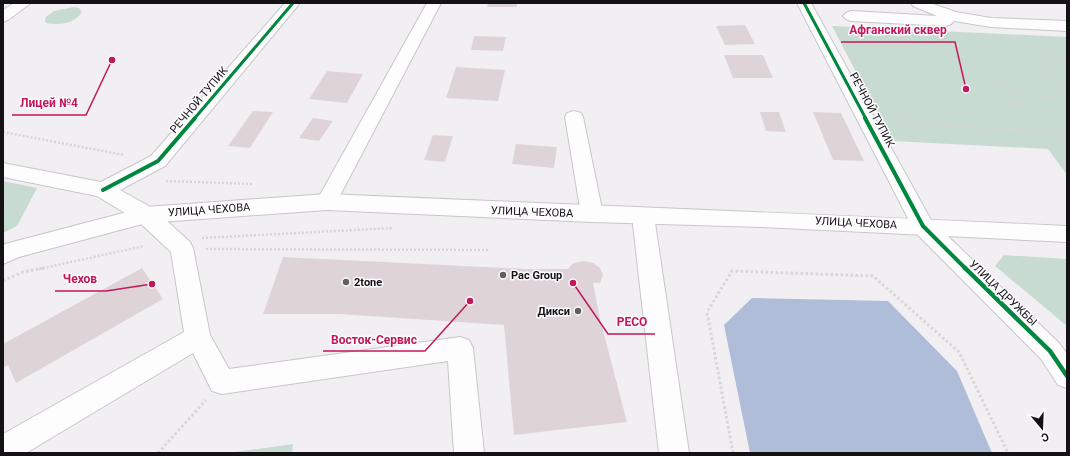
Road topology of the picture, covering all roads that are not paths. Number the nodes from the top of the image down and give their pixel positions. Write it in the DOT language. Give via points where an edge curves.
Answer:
graph roads {
  1 [pos="24,3"];
  2 [pos="293,3"];
  3 [pos="434,3"];
  4 [pos="804,3"];
  5 [pos="918,3"];
  6 [pos="851,16"];
  7 [pos="3,17"];
  8 [pos="981,22"];
  9 [pos="1067,26"];
  10 [pos="574,117"];
  11 [pos="3,170"];
  12 [pos="103,190"];
  13 [pos="327,202"];
  14 [pos="592,214"];
  15 [pos="146,215"];
  16 [pos="643,216"];
  17 [pos="923,226"];
  18 [pos="1067,234"];
  19 [pos="3,254"];
  20 [pos="198,337"];
  21 [pos="1067,376"];
  22 [pos="3,450"];
  23 [pos="469,453"];
  24 [pos="674,453"];
  1 -- 7 [label="street"];
  2 -- 12 [label="street, РЕЧНОЙ ТУПИК" via="158,162"];
  3 -- 13 [label="street"];
  4 -- 17 [label="street, РЕЧНОЙ ТУПИК"];
  5 -- 8 [label="street" via="927,8"];
  6 -- 8 [label="street"];
  8 -- 9 [label="street"];
  10 -- 14 [label="street"];
  11 -- 12 [label="street"];
  12 -- 15 [label="street"];
  13 -- 14 [label="street, УЛИЦА ЧЕХОВА"];
  13 -- 15 [label="street, УЛИЦА ЧЕХОВА"];
  14 -- 16 [label="street, УЛИЦА ЧЕХОВА"];
  15 -- 19 [label="street, УЛИЦА ЧЕХОВА"];
  15 -- 20 [label="street" via="177,244"];
  16 -- 17 [label="street, УЛИЦА ЧЕХОВА"];
  16 -- 24 [label="street"];
  17 -- 18 [label="street, УЛИЦА ЧЕХОВА"];
  17 -- 21 [label="street, УЛИЦА ДРУЖБЫ" via="1050,351"];
  20 -- 22 [label="street"];
  20 -- 23 [label="street" via="222,382 460,348"];
}
